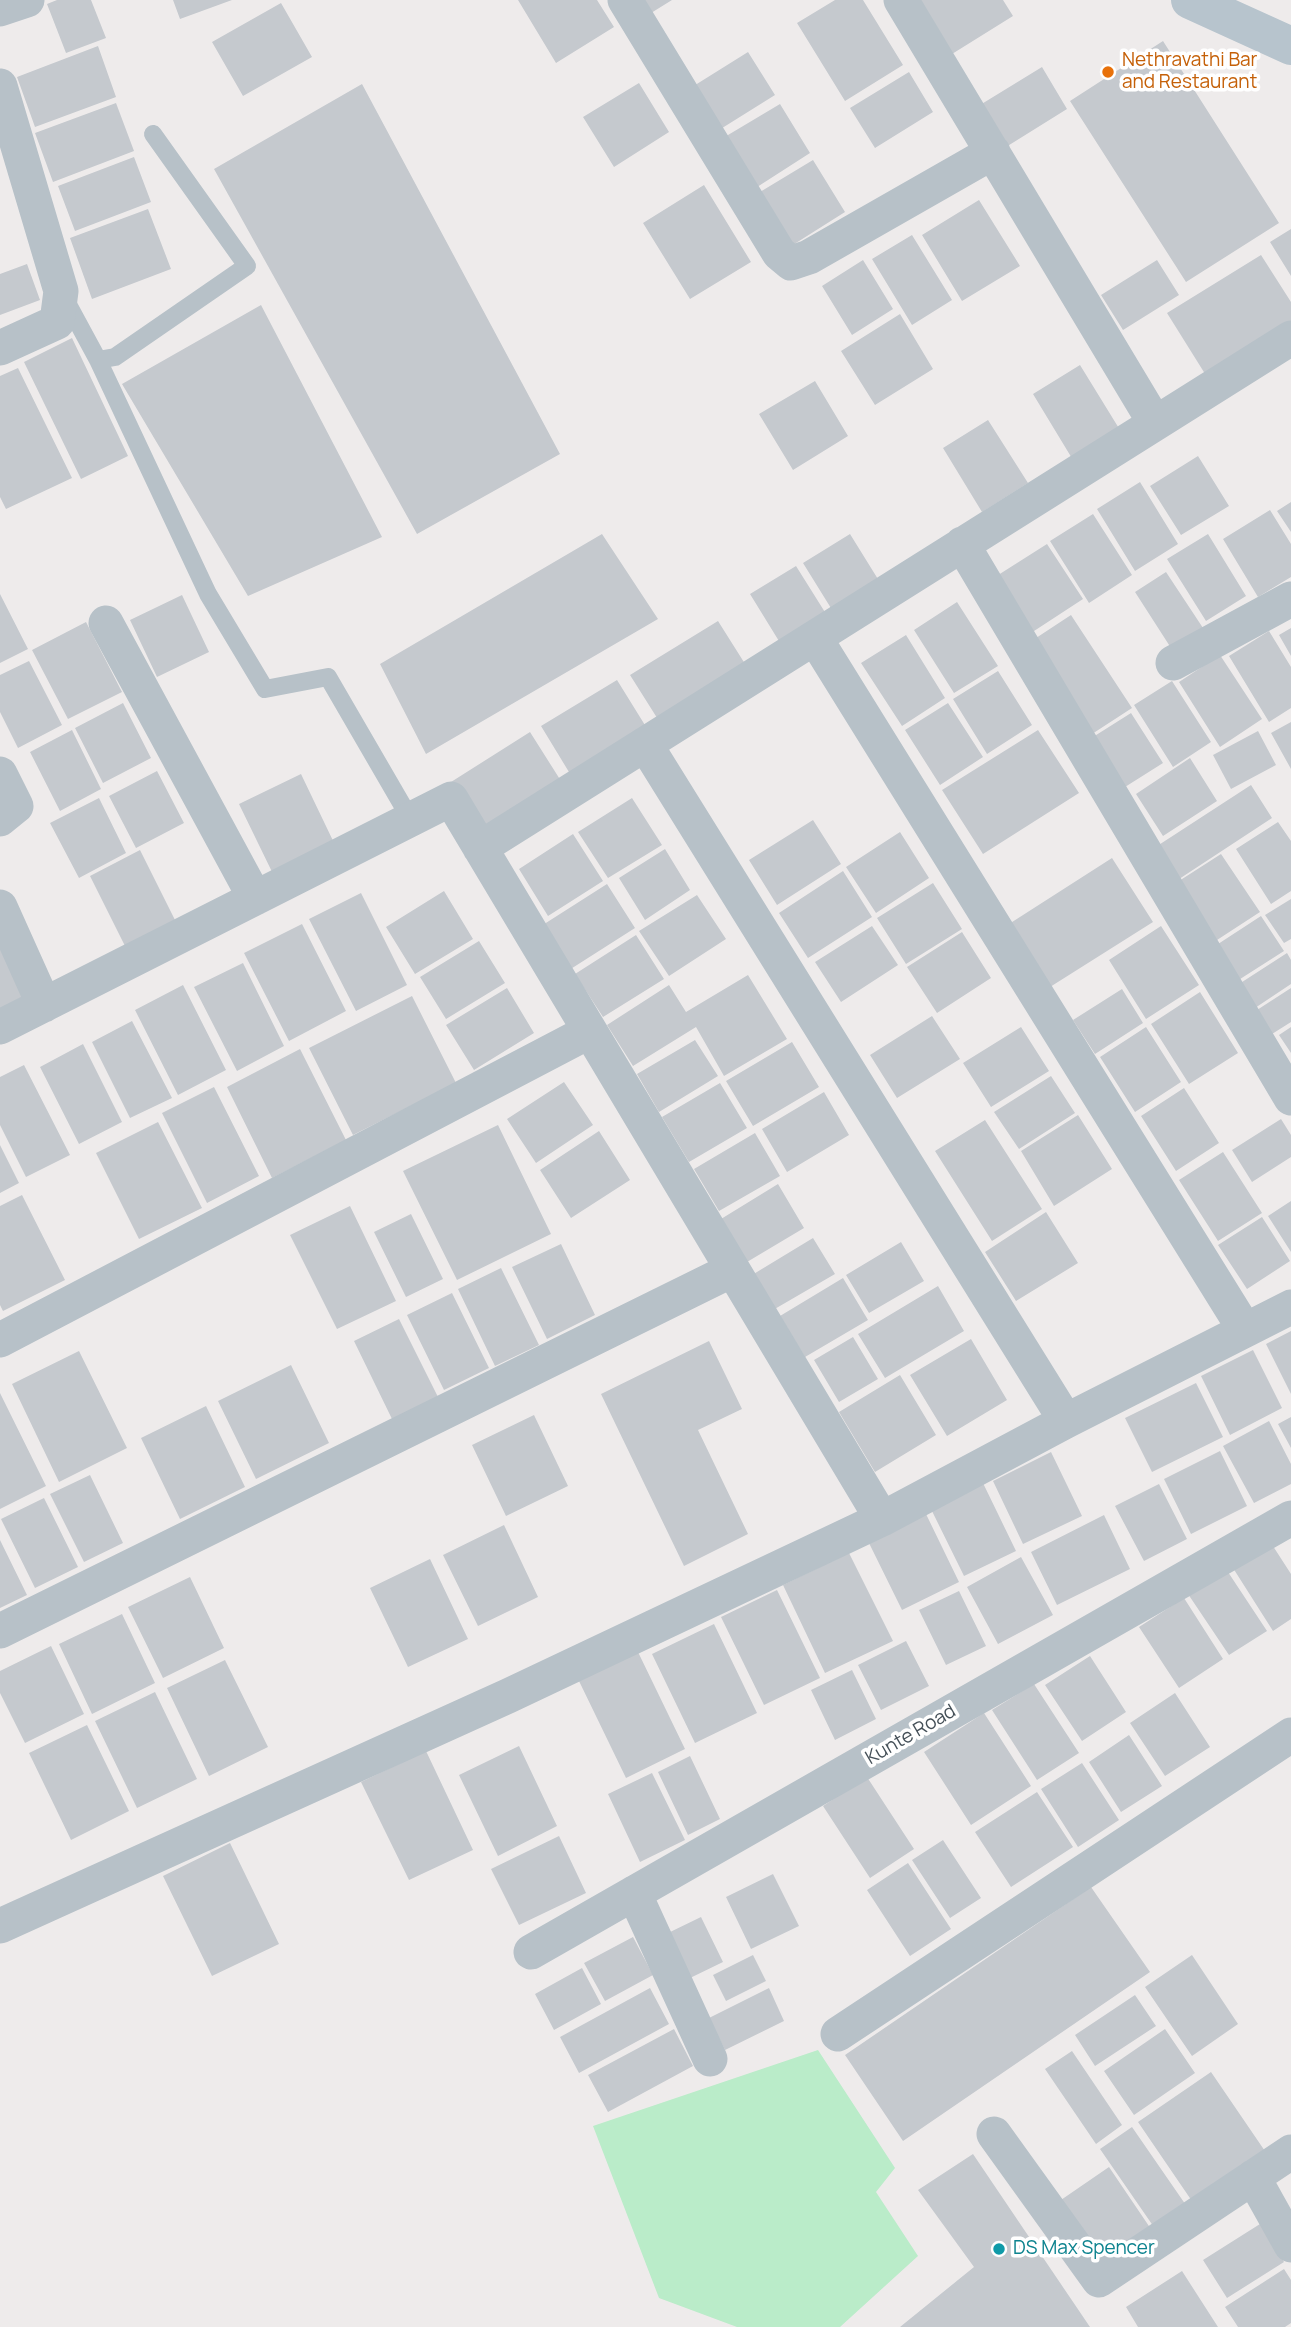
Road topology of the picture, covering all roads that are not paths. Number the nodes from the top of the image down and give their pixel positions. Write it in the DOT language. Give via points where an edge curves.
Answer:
graph roads {
  1 [pos="27,0"];
  2 [pos="625,0"];
  3 [pos="901,0"];
  4 [pos="1190,0"];
  5 [pos="0,9"];
  6 [pos="1291,46"];
  7 [pos="0,86"];
  8 [pos="153,134"];
  9 [pos="993,152"];
  10 [pos="61,291"];
  11 [pos="1291,338"];
  12 [pos="0,348"];
  13 [pos="98,360"];
  14 [pos="1155,423"];
  15 [pos="962,544"];
  16 [pos="1291,599"];
  17 [pos="106,623"];
  18 [pos="815,638"];
  19 [pos="1173,663"];
  20 [pos="645,744"];
  21 [pos="0,774"];
  22 [pos="0,820"];
  23 [pos="411,820"];
  24 [pos="480,848"];
  25 [pos="255,898"];
  26 [pos="0,907"];
  27 [pos="44,1005"];
  28 [pos="0,1027"];
  29 [pos="590,1031"];
  30 [pos="1291,1098"];
  31 [pos="732,1270"];
  32 [pos="1291,1307"];
  33 [pos="1245,1330"];
  34 [pos="0,1340"];
  35 [pos="1066,1421"];
  36 [pos="1291,1518"];
  37 [pos="882,1519"];
  38 [pos="0,1632"];
  39 [pos="1291,1735"];
  40 [pos="634,1894"];
  41 [pos="0,1926"];
  42 [pos="531,1952"];
  43 [pos="838,2034"];
  44 [pos="710,2059"];
  45 [pos="994,2134"];
  46 [pos="1291,2152"];
  47 [pos="1253,2177"];
  48 [pos="1291,2245"];
  1 -- 5 [label="street"];
  2 -- 9 [label="street" via="779,253 791,263"];
  3 -- 9 [label="street"];
  4 -- 6 [label="main road"];
  7 -- 10 [label="street"];
  8 -- 13 [label="lane" via="247,267 116,357"];
  9 -- 14 [label="street"];
  10 -- 12 [label="street" via="57,322"];
  10 -- 13 [label="lane"];
  11 -- 14 [label="street"];
  13 -- 23 [label="lane" via="208,594 265,689 328,677"];
  14 -- 15 [label="street"];
  15 -- 18 [label="street"];
  15 -- 30 [label="street"];
  16 -- 19 [label="street"];
  17 -- 25 [label="street"];
  18 -- 20 [label="street"];
  18 -- 33 [label="street"];
  20 -- 24 [label="street"];
  20 -- 35 [label="street"];
  21 -- 22 [label="street" via="16,806"];
  23 -- 24 [label="street" via="451,799"];
  23 -- 25 [label="street"];
  24 -- 29 [label="street"];
  25 -- 27 [label="street"];
  26 -- 27 [label="street"];
  27 -- 28 [label="street"];
  29 -- 31 [label="street"];
  29 -- 34 [label="street"];
  31 -- 37 [label="street"];
  31 -- 38 [label="street"];
  32 -- 33 [label="street"];
  33 -- 35 [label="street"];
  35 -- 37 [label="street"];
  36 -- 40 [label="street, Kunte Road"];
  37 -- 41 [label="street" via="508,1696"];
  39 -- 43 [label="street"];
  40 -- 42 [label="street, Kunte Road"];
  40 -- 44 [label="street"];
  45 -- 47 [label="street" via="1099,2280"];
  46 -- 47 [label="street"];
  47 -- 48 [label="street"];
}
